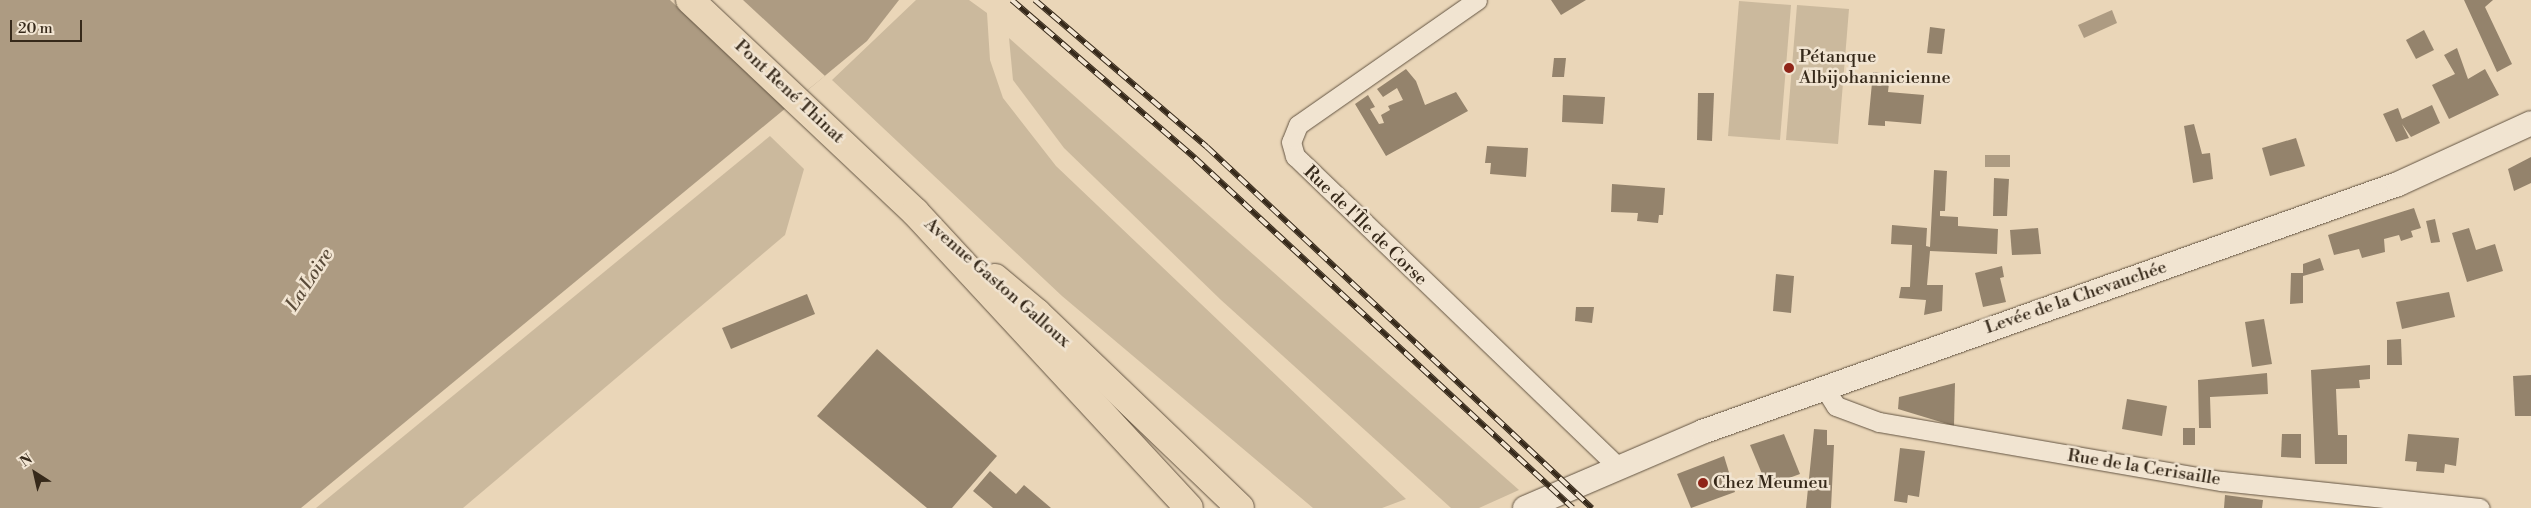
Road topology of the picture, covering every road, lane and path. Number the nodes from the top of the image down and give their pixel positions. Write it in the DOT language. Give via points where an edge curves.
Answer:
graph roads {
  1 [pos="690,0"];
  2 [pos="1477,0"];
  3 [pos="2531,123"];
  4 [pos="915,212"];
  5 [pos="1824,387"];
  6 [pos="1129,439"];
  7 [pos="1618,467"];
  8 [pos="1177,508"];
  9 [pos="1189,508"];
  10 [pos="1240,508"];
  11 [pos="1525,508"];
  12 [pos="2480,508"];
  1 -- 4 [label="main road, Pont René Thinat"];
  2 -- 7 [label="street, Rue de l'Île de Corse" via="1298,125 1291,142 1295,156 1326,190"];
  3 -- 5 [label="street, Levée de la Chevauchée" via="2398,184"];
  4 -- 6 [label="main road, Avenue Gaston Galloux"];
  4 -- 10 [label="main road, Avenue Gaston Galloux" via="1037,313"];
  5 -- 7 [label="street, Levée de la Chevauchée"];
  5 -- 12 [label="street, Rue de la Cerisaille" via="1836,406 1879,422 2222,481"];
  6 -- 8 [label="main road"];
  6 -- 9 [label="main road, Avenue Gaston Galloux"];
  7 -- 11 [label="street, Levée de la Chevauchée"];
}
